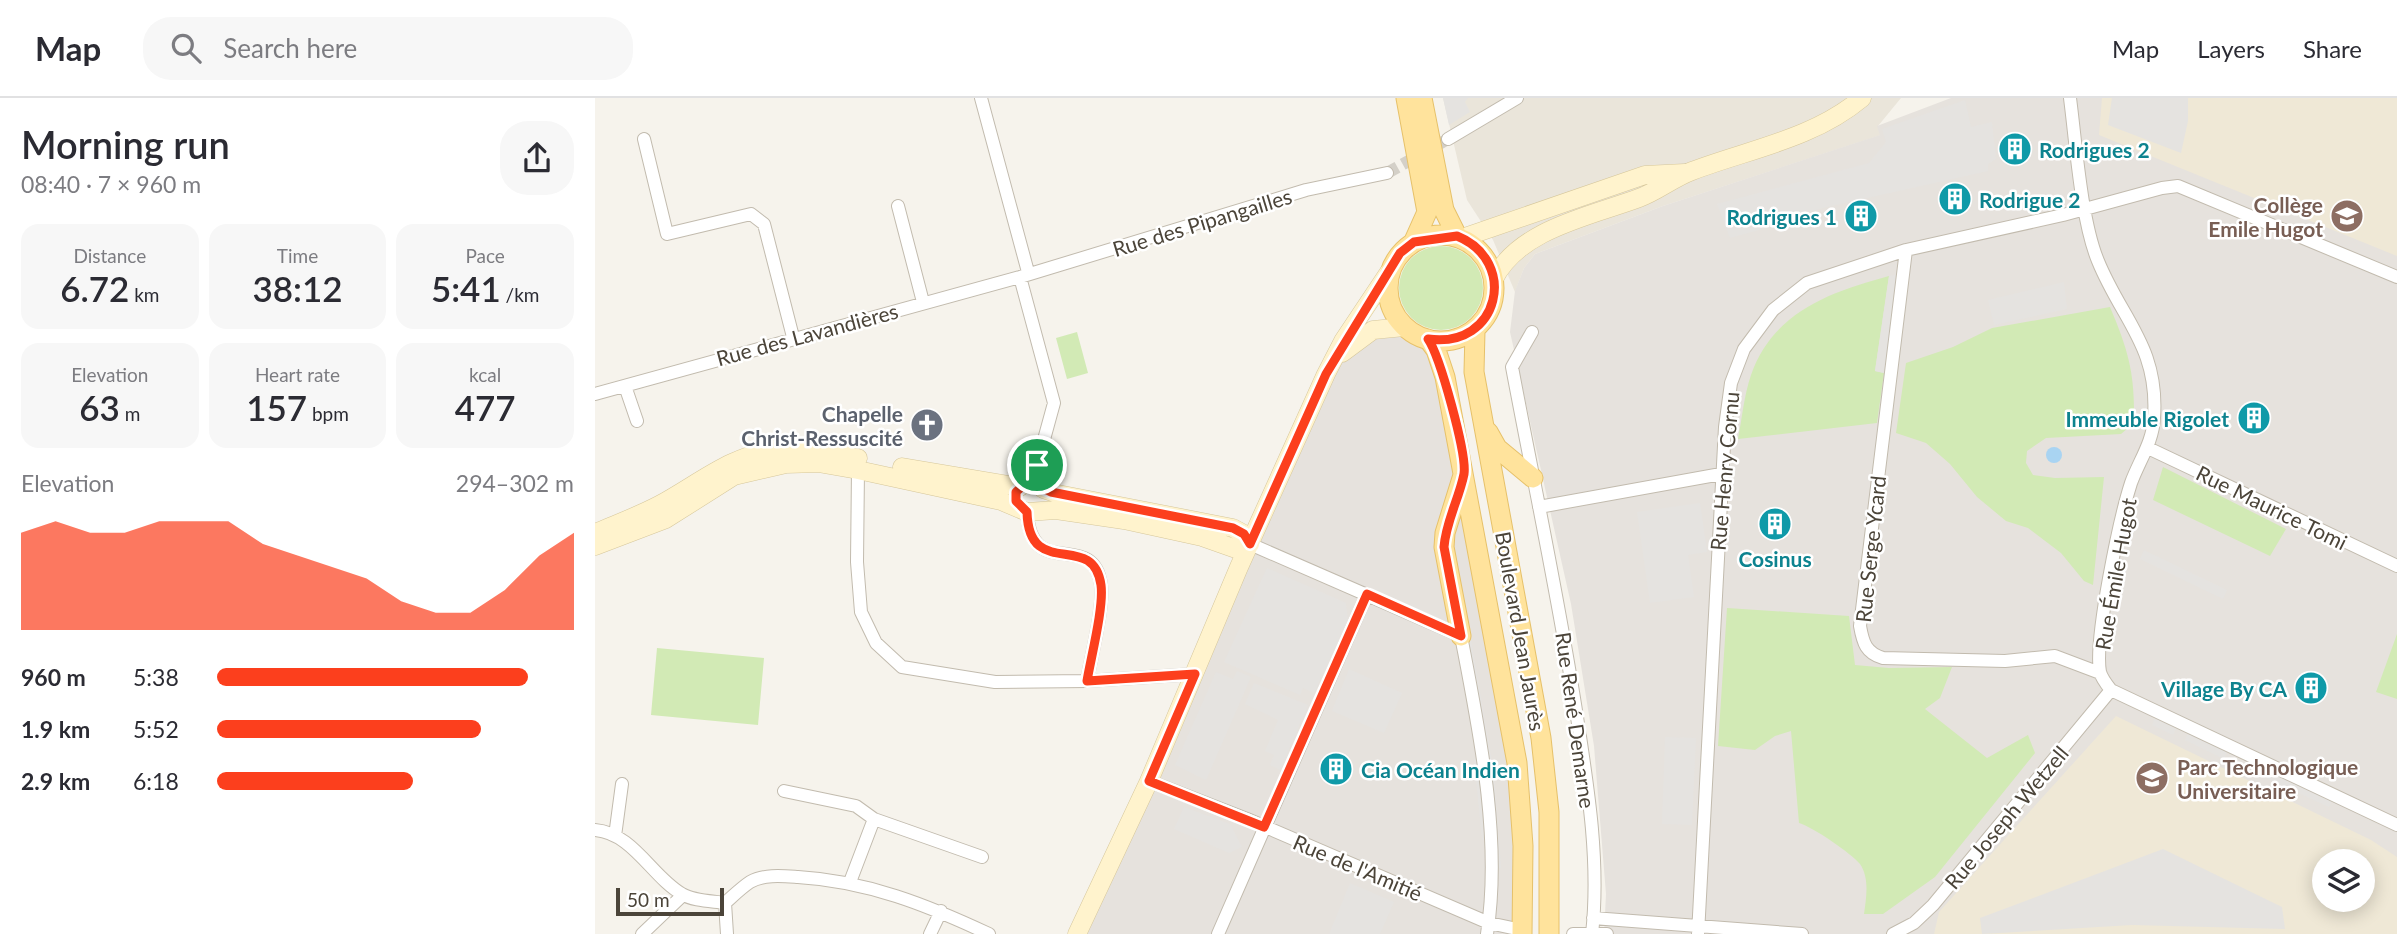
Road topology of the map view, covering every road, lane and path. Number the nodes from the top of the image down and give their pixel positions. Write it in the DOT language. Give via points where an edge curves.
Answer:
graph roads {
  1 [pos="981,98"];
  2 [pos="1406,98"];
  3 [pos="1422,98"];
  4 [pos="1517,98"];
  5 [pos="1862,98"];
  6 [pos="2070,98"];
  7 [pos="644,139"];
  8 [pos="1448,139"];
  9 [pos="1689,172"];
  10 [pos="1387,173"];
  11 [pos="898,206"];
  12 [pos="2086,209"];
  13 [pos="1459,237"];
  14 [pos="1414,242"];
  15 [pos="1906,250"];
  16 [pos="1389,272"];
  17 [pos="1024,274"];
  18 [pos="2397,277"];
  19 [pos="1494,279"];
  20 [pos="923,302"];
  21 [pos="1404,327"];
  22 [pos="1475,331"];
  23 [pos="1532,332"];
  24 [pos="793,337"];
  25 [pos="1428,339"];
  26 [pos="1335,359"];
  27 [pos="625,386"];
  28 [pos="595,394"];
  29 [pos="637,421"];
  30 [pos="1484,425"];
  31 [pos="2148,448"];
  32 [pos="858,470"];
  33 [pos="1465,471"];
  34 [pos="1721,474"];
  35 [pos="1533,478"];
  36 [pos="1032,486"];
  37 [pos="1539,507"];
  38 [pos="1029,510"];
  39 [pos="595,533"];
  40 [pos="1250,544"];
  41 [pos="595,546"];
  42 [pos="2397,566"];
  43 [pos="1367,594"];
  44 [pos="1461,636"];
  45 [pos="2101,673"];
  46 [pos="1195,674"];
  47 [pos="1087,681"];
  48 [pos="2112,690"];
  49 [pos="1149,781"];
  50 [pos="622,784"];
  51 [pos="784,790"];
  52 [pos="874,819"];
  53 [pos="2397,825"];
  54 [pos="1264,827"];
  55 [pos="595,830"];
  56 [pos="615,836"];
  57 [pos="982,857"];
  58 [pos="850,882"];
  59 [pos="683,895"];
  60 [pos="725,903"];
  61 [pos="941,911"];
  62 [pos="1593,918"];
  63 [pos="1488,928"];
  64 [pos="1698,930"];
  65 [pos="1522,932"];
  66 [pos="1592,933"];
  67 [pos="642,934"];
  68 [pos="727,934"];
  69 [pos="930,934"];
  70 [pos="989,934"];
  71 [pos="1077,934"];
  72 [pos="1218,934"];
  73 [pos="1549,934"];
  74 [pos="1573,934"];
  75 [pos="1607,934"];
  76 [pos="1802,934"];
  77 [pos="1893,934"];
  1 -- 17 [label="street"];
  2 -- 14 [label="main road" via="1427,212"];
  3 -- 13 [label="main road" via="1444,210"];
  4 -- 8 [label="street"];
  5 -- 9 [label="main road" via="1843,114 1796,137"];
  6 -- 12 [label="street, Rue Émile Hugot"];
  7 -- 24 [label="street" via="667,234 751,214 764,224"];
  9 -- 13 [label="main road" via="1645,175"];
  9 -- 19 [label="main road" via="1653,193 1524,245"];
  10 -- 17 [label="street, Rue des Pipangailles" via="1306,190"];
  11 -- 20 [label="street"];
  12 -- 15 [label="street, Rue Henry Cornu"];
  12 -- 18 [label="street, Rue Henry Cornu" via="2178,186"];
  12 -- 31 [label="street, Rue Émile Hugot" via="2097,260 2151,365 2154,420"];
  13 -- 14 [label="main road"];
  13 -- 19 [label="main road" via="1486,258"];
  14 -- 16 [label="main road" via="1400,253"];
  15 -- 34 [label="street, Rue Henry Cornu" via="1807,284 1773,310 1744,349 1731,383"];
  15 -- 45 [label="street, Rue Serge Ycard" via="1860,626 1862,642 1871,655 2005,662 2055,656"];
  16 -- 21 [label="main road" via="1392,311"];
  16 -- 26 [label="main road"];
  17 -- 20 [label="street, Rue des Lavandières"];
  17 -- 36 [label="street" via="1053,403"];
  19 -- 22 [label="main road" via="1492,303"];
  20 -- 24 [label="street, Rue des Lavandières"];
  21 -- 25 [label="main road"];
  21 -- 26 [label="main road" via="1373,330"];
  22 -- 25 [label="main road" via="1455,339"];
  22 -- 30 [label="main road, Boulevard Jean Jaurès" via="1474,372"];
  23 -- 35 [label="street, Rue René Demarne" via="1512,367"];
  24 -- 27 [label="street, Rue des Lavandières"];
  25 -- 33 [label="main road, Boulevard Jean Jaurès" via="1445,377"];
  26 -- 40 [label="main road"];
  27 -- 28 [label="street, Rue des Lavandières"];
  27 -- 29 [label="street"];
  30 -- 35 [label="main road" via="1497,448"];
  30 -- 73 [label="main road, Boulevard Jean Jaurès" via="1541,738 1549,812"];
  31 -- 42 [label="street, Rue Maurice Tomi"];
  31 -- 45 [label="street, Rue Émile Hugot" via="2122,513 2102,629"];
  32 -- 38 [label="main road"];
  32 -- 41 [label="main road" via="818,463 755,469 666,519"];
  32 -- 47 [label="street" via="861,612 877,643 902,667 982,681"];
  33 -- 44 [label="main road" via="1444,547"];
  33 -- 65 [label="main road, Boulevard Jean Jaurès" via="1517,764 1523,846"];
  34 -- 37 [label="street"];
  34 -- 64 [label="street, Rue Henry Cornu"];
  35 -- 37 [label="street, Rue René Demarne"];
  36 -- 38 [label="main road" via="1045,496"];
  36 -- 38 [label="main road" via="1015,497"];
  36 -- 39 [label="main road" via="963,479 812,449 780,449 728,462 659,505"];
  36 -- 40 [label="main road" via="1233,528"];
  37 -- 62 [label="street, Rue René Demarne" via="1561,613 1589,797"];
  38 -- 40 [label="main road" via="1124,520 1236,549"];
  38 -- 47 [label="street" via="1028,533 1034,544 1041,550 1085,559 1098,574 1101,594"];
  40 -- 43 [label="street"];
  40 -- 46 [label="main road"];
  43 -- 44 [label="street"];
  43 -- 54 [label="street"];
  44 -- 63 [label="street" via="1485,777 1491,862"];
  45 -- 48 [label="street, Rue Émile Hugot"];
  46 -- 47 [label="street"];
  46 -- 49 [label="main road"];
  48 -- 53 [label="street"];
  48 -- 77 [label="street, Rue Joseph Wetzell" via="1933,905"];
  49 -- 54 [label="street, Rue de l'Amitié"];
  49 -- 71 [label="main road"];
  50 -- 56 [label="street"];
  51 -- 52 [label="street" via="856,806"];
  52 -- 57 [label="street"];
  52 -- 58 [label="street"];
  54 -- 63 [label="street, Rue de l'Amitié"];
  54 -- 72 [label="street"];
  55 -- 56 [label="street"];
  56 -- 59 [label="street"];
  58 -- 60 [label="street" via="774,876 751,881"];
  58 -- 61 [label="street"];
  59 -- 60 [label="street"];
  59 -- 67 [label="street"];
  60 -- 68 [label="street"];
  61 -- 69 [label="street"];
  61 -- 70 [label="street"];
  62 -- 64 [label="street"];
  62 -- 66 [label="street, Rue René Demarne"];
  63 -- 65 [label="street, Rue de l'Amitié"];
  64 -- 76 [label="street"];
  66 -- 74 [label="street"];
  66 -- 75 [label="street"];
}
